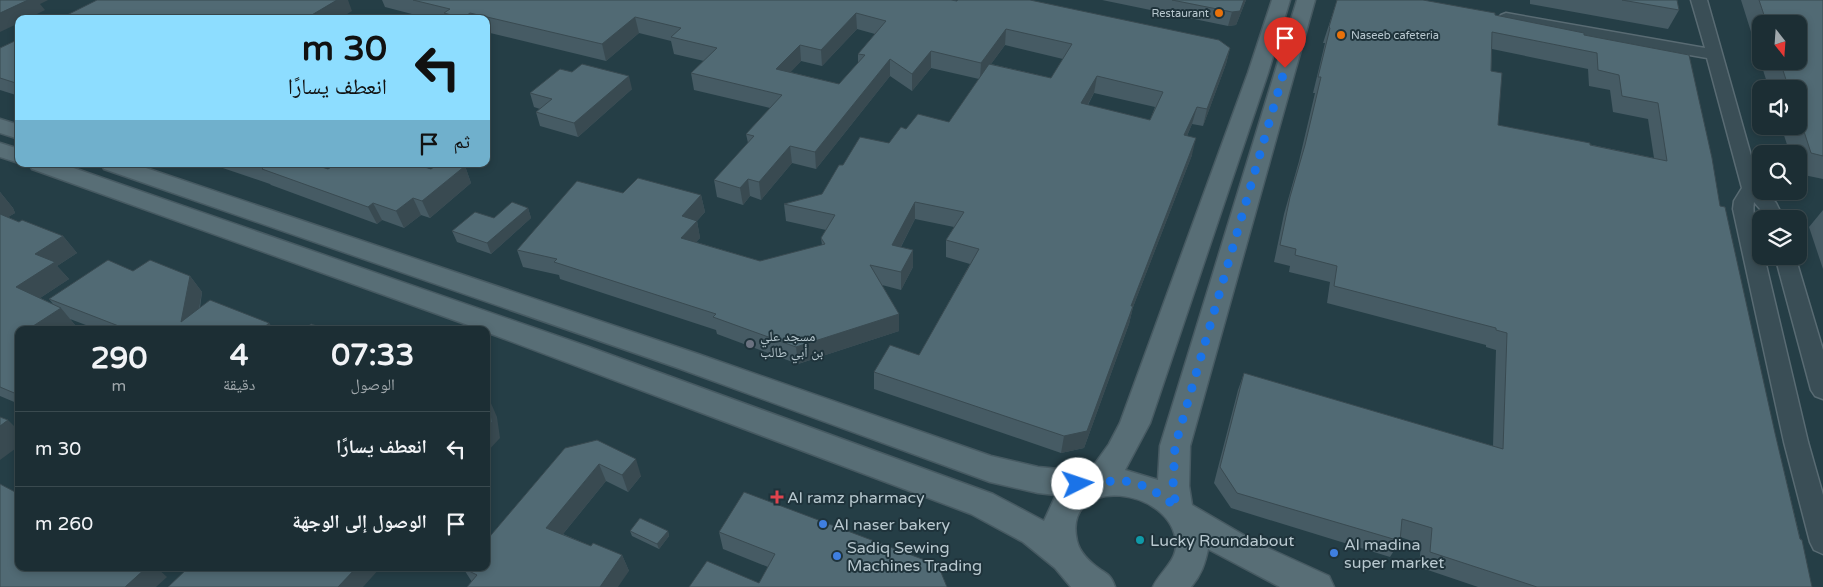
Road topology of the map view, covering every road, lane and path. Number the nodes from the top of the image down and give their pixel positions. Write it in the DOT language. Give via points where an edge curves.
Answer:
graph roads {
  1 [pos="1281,0"];
  2 [pos="1306,0"];
  3 [pos="1699,0"];
  4 [pos="1492,15"];
  5 [pos="1715,55"];
  6 [pos="0,126"];
  7 [pos="15,131"];
  8 [pos="0,150"];
  9 [pos="15,155"];
  10 [pos="49,167"];
  11 [pos="121,167"];
  12 [pos="1752,188"];
  13 [pos="1762,200"];
  14 [pos="1770,210"];
  15 [pos="1788,265"];
  16 [pos="1823,390"];
  17 [pos="1094,484"];
  18 [pos="1179,511"];
  19 [pos="1823,542"];
  20 [pos="1069,569"];
  21 [pos="1098,587"];
  22 [pos="1170,587"];
  23 [pos="1317,587"];
  1 -- 17 [label="main road" via="1135,423 1120,453"];
  2 -- 18 [label="main road" via="1175,446 1173,486"];
  3 -- 5 [label="street"];
  4 -- 5 [label="street"];
  5 -- 12 [label="street"];
  6 -- 7 [label="main road"];
  8 -- 9 [label="main road"];
  10 -- 20 [label="main road" via="579,354 973,501 1017,521"];
  11 -- 17 [label="main road" via="990,469 1038,480"];
  12 -- 19 [label="street" via="1744,201 1744,217 1796,442"];
  13 -- 14 [label="street"];
  15 -- 16 [label="street"];
  17 -- 18 [label="main road" via="1119,481 1140,484 1160,493"];
  17 -- 20 [label="main road" via="1076,494 1065,506 1059,522 1059,540"];
  18 -- 22 [label="main road" via="1190,531 1193,548 1190,564"];
  18 -- 23 [label="main road" via="1236,550"];
  20 -- 21 [label="main road"];
}
